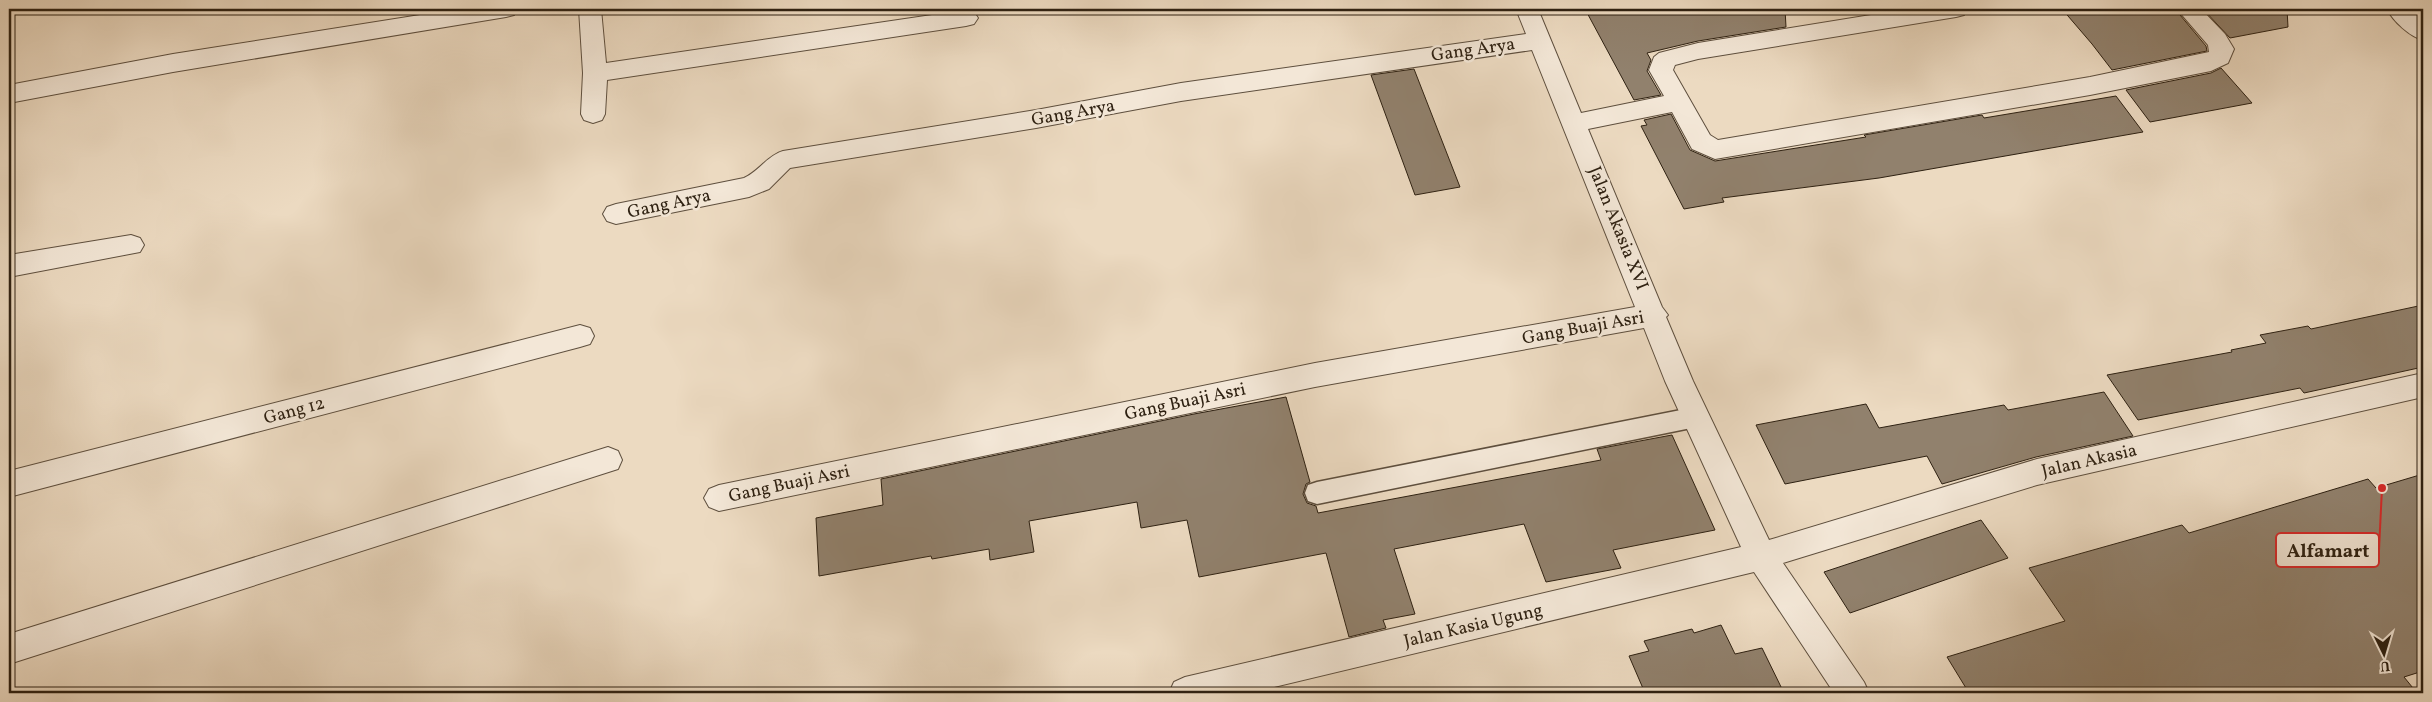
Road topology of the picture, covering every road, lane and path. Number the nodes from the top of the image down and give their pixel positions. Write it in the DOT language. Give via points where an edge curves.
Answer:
graph roads {
  1 [pos="506,9"];
  2 [pos="590,9"];
  3 [pos="1527,9"];
  4 [pos="1956,9"];
  5 [pos="2188,9"];
  6 [pos="2398,9"];
  7 [pos="966,18"];
  8 [pos="2423,32"];
  9 [pos="1541,40"];
  10 [pos="595,73"];
  11 [pos="9,94"];
  12 [pos="1679,102"];
  13 [pos="592,114"];
  14 [pos="1575,123"];
  15 [pos="616,214"];
  16 [pos="131,245"];
  17 [pos="9,266"];
  18 [pos="1654,315"];
  19 [pos="580,336"];
  20 [pos="2423,385"];
  21 [pos="1696,417"];
  22 [pos="608,460"];
  23 [pos="9,484"];
  24 [pos="1317,494"];
  25 [pos="718,498"];
  26 [pos="1761,556"];
  27 [pos="9,649"];
  28 [pos="1185,693"];
  29 [pos="1853,693"];
  1 -- 11 [label="street" via="173,63"];
  2 -- 10 [label="street"];
  3 -- 9 [label="street, Jalan Akasia XVI"];
  4 -- 12 [label="street" via="1667,58 1661,70"];
  5 -- 12 [label="street" via="2217,40 2222,49 2220,58 2090,86 1715,150 1701,142"];
  6 -- 8 [label="street"];
  7 -- 10 [label="street"];
  9 -- 14 [label="street, Jalan Akasia XVI"];
  9 -- 15 [label="street, Gang Arya" via="1181,92 783,160 760,182 749,187"];
  10 -- 13 [label="street"];
  12 -- 14 [label="street"];
  14 -- 18 [label="street, Jalan Akasia XVI"];
  16 -- 17 [label="street"];
  18 -- 21 [label="street, Jalan Akasia XVI"];
  18 -- 25 [label="street, Gang Buaji Asri" via="1314,375"];
  19 -- 23 [label="street, Gang 12"];
  20 -- 26 [label="street, Jalan Akasia" via="2037,472"];
  21 -- 24 [label="lane"];
  21 -- 26 [label="street, Jalan Akasia XVI"];
  22 -- 27 [label="street"];
  26 -- 28 [label="street, Jalan Kasia Ugung"];
  26 -- 29 [label="street, Jalan Akasia XVI"];
}
